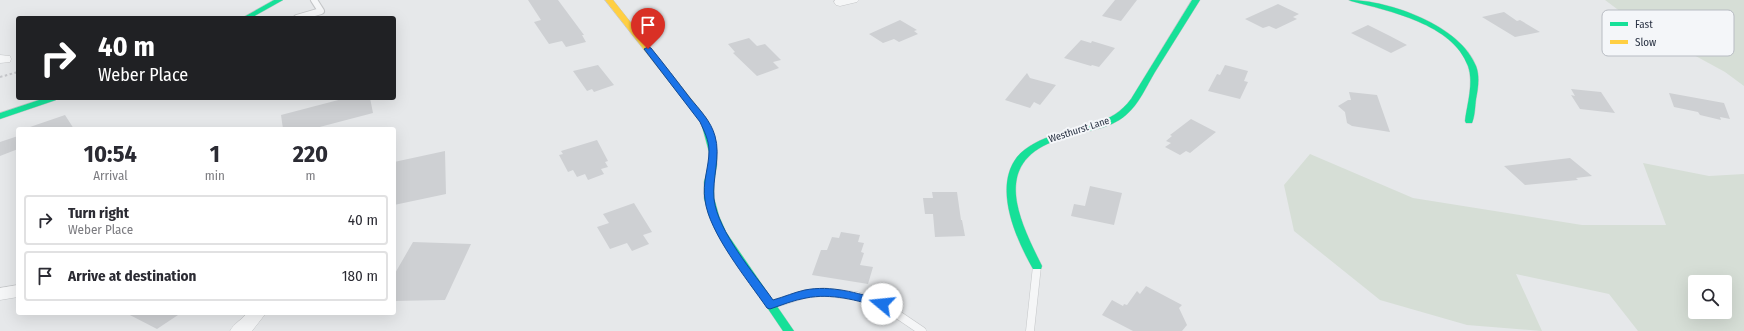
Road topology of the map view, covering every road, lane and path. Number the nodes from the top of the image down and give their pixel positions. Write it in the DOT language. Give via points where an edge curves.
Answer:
graph roads {
  1 [pos="279,0"];
  2 [pos="314,0"];
  3 [pos="609,0"];
  4 [pos="853,0"];
  5 [pos="1196,0"];
  6 [pos="1352,0"];
  7 [pos="840,2"];
  8 [pos="250,16"];
  9 [pos="304,16"];
  10 [pos="16,73"];
  11 [pos="0,77"];
  12 [pos="47,100"];
  13 [pos="3,115"];
  14 [pos="1469,121"];
  15 [pos="1037,266"];
  16 [pos="16,291"];
  17 [pos="0,294"];
  18 [pos="770,305"];
  19 [pos="256,315"];
  20 [pos="239,331"];
  21 [pos="789,331"];
  22 [pos="922,331"];
  23 [pos="1030,331"];
  1 -- 8 [label="street"];
  2 -- 9 [label="lane" via="321,11"];
  3 -- 18 [label="street" via="704,121 711,135 713,151 709,200 713,217"];
  4 -- 7 [label="street"];
  5 -- 15 [label="street, Westhurst Lane" via="1126,110 1100,125 1044,142 1026,155 1013,171 1009,184 1009,198"];
  6 -- 14 [label="street" via="1389,9 1421,21 1459,46 1472,66"];
  10 -- 11 [label="path"];
  12 -- 13 [label="street"];
  15 -- 23 [label="lane"];
  16 -- 17 [label="street"];
  18 -- 21 [label="street"];
  18 -- 22 [label="lane" via="805,294 824,292 857,296 882,304"];
  19 -- 20 [label="street"];
}
